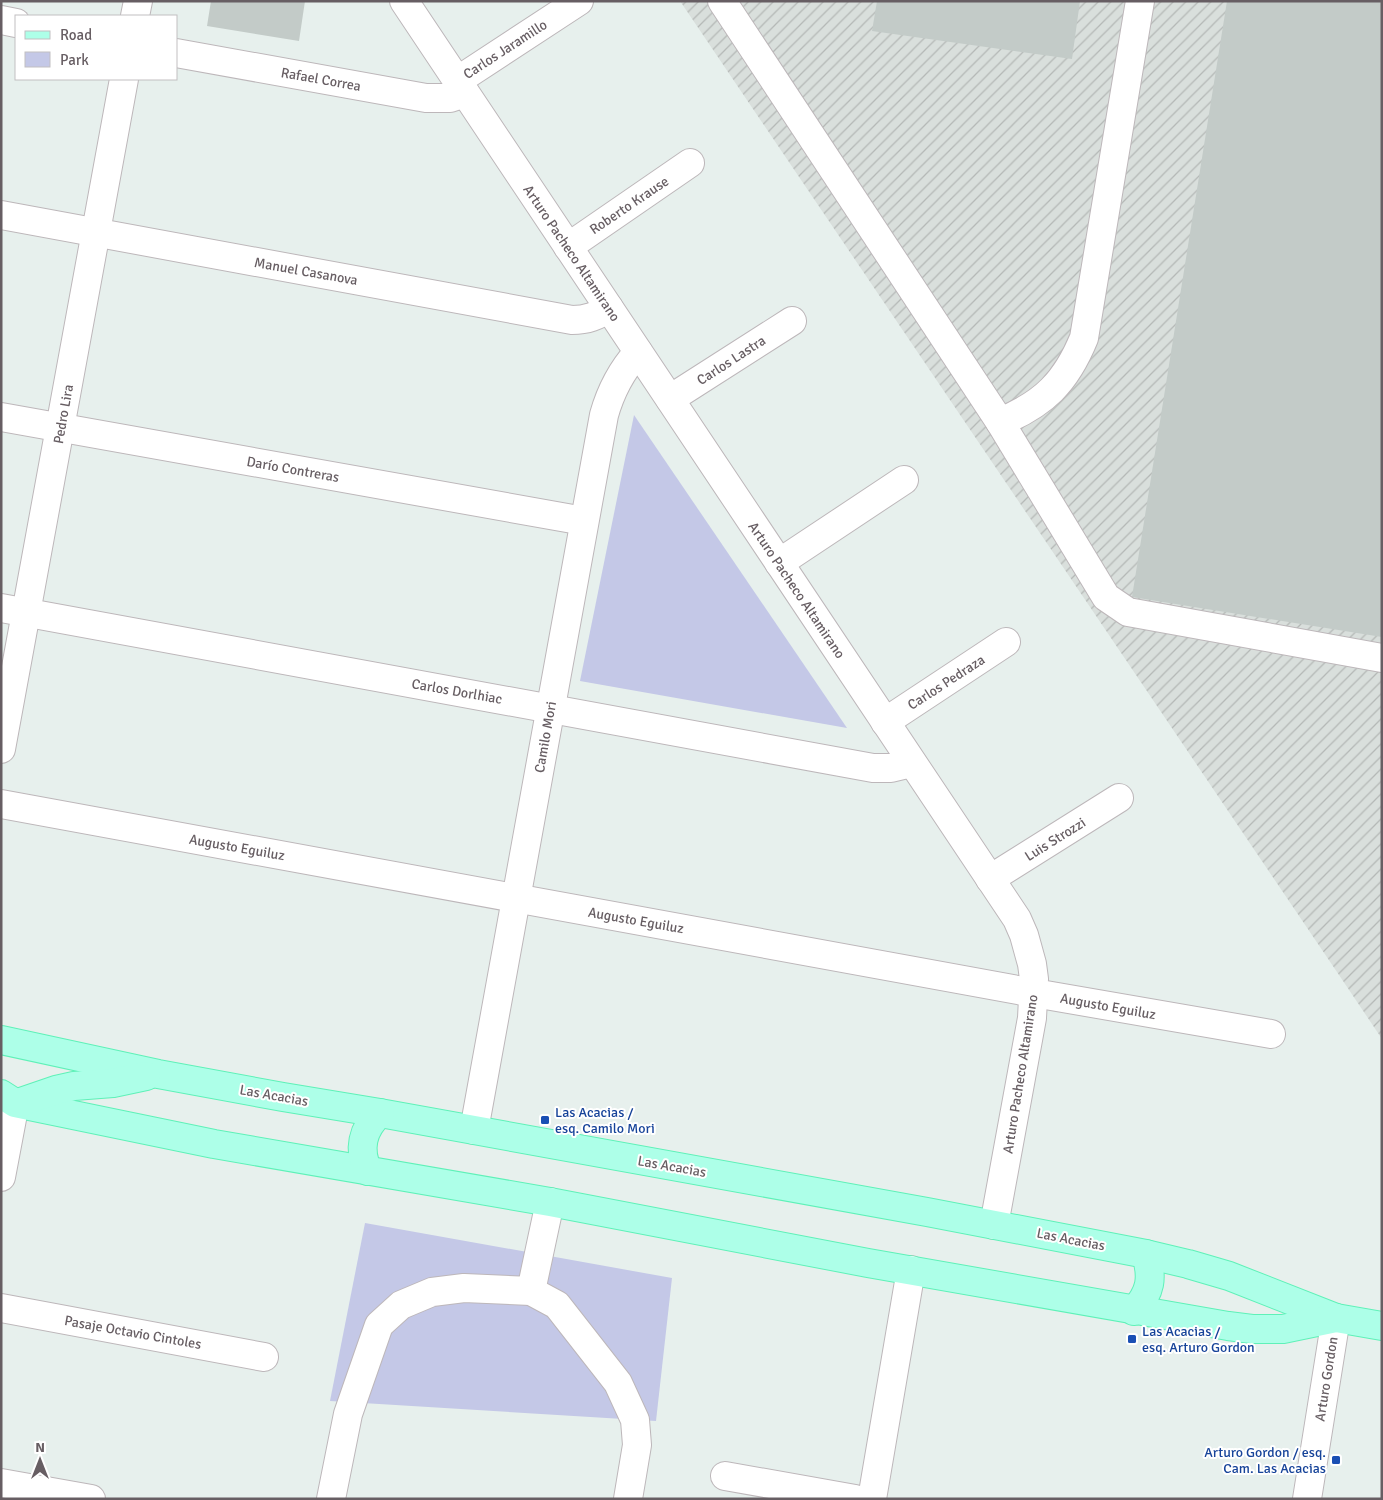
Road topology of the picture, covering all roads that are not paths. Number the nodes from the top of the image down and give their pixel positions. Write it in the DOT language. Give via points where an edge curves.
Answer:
graph roads {
  1 [pos="138,1"];
  2 [pos="404,1"];
  3 [pos="579,1"];
  4 [pos="722,1"];
  5 [pos="1140,1"];
  6 [pos="135,15"];
  7 [pos="1,20"];
  8 [pos="15,23"];
  9 [pos="178,52"];
  10 [pos="124,80"];
  11 [pos="461,87"];
  12 [pos="690,163"];
  13 [pos="1,215"];
  14 [pos="96,233"];
  15 [pos="568,247"];
  16 [pos="609,308"];
  17 [pos="792,321"];
  18 [pos="638,352"];
  19 [pos="670,399"];
  20 [pos="1,417"];
  21 [pos="1000,422"];
  22 [pos="60,428"];
  23 [pos="904,480"];
  24 [pos="584,521"];
  25 [pos="778,563"];
  26 [pos="14,611"];
  27 [pos="1006,642"];
  28 [pos="1382,658"];
  29 [pos="550,708"];
  30 [pos="885,722"];
  31 [pos="1,749"];
  32 [pos="912,763"];
  33 [pos="1119,798"];
  34 [pos="1,804"];
  35 [pos="990,879"];
  36 [pos="516,898"];
  37 [pos="1034,994"];
  38 [pos="1271,1034"];
  39 [pos="1,1040"];
  40 [pos="158,1074"];
  41 [pos="6,1100"];
  42 [pos="380,1113"];
  43 [pos="474,1130"];
  44 [pos="368,1171"];
  45 [pos="1,1177"];
  46 [pos="550,1202"];
  47 [pos="994,1225"];
  48 [pos="1146,1254"];
  49 [pos="911,1270"];
  50 [pos="531,1291"];
  51 [pos="1,1308"];
  52 [pos="1134,1311"];
  53 [pos="1336,1318"];
  54 [pos="1382,1326"];
  55 [pos="264,1356"];
  56 [pos="725,1476"];
  57 [pos="1,1482"];
  58 [pos="91,1499"];
  59 [pos="331,1499"];
  60 [pos="628,1499"];
  61 [pos="855,1499"];
  62 [pos="872,1499"];
  63 [pos="1307,1499"];
  1 -- 6 [label="street"];
  2 -- 11 [label="street, Arturo Pacheco Altamirano"];
  3 -- 11 [label="street, Carlos Jaramillo"];
  4 -- 21 [label="street"];
  5 -- 21 [label="street" via="1084,338 1066,374 1052,390 1037,404"];
  7 -- 8 [label="street"];
  9 -- 11 [label="street, Rafael Correa" via="426,98 450,98"];
  10 -- 14 [label="street, Pedro Lira"];
  11 -- 15 [label="street, Arturo Pacheco Altamirano"];
  12 -- 15 [label="street, Roberto Krause"];
  13 -- 14 [label="street, Manuel Casanova"];
  14 -- 16 [label="street, Manuel Casanova" via="572,320 588,319"];
  14 -- 22 [label="street, Pedro Lira"];
  15 -- 16 [label="street, Arturo Pacheco Altamirano"];
  16 -- 18 [label="street, Arturo Pacheco Altamirano"];
  17 -- 19 [label="street, Carlos Lastra"];
  18 -- 19 [label="street, Arturo Pacheco Altamirano"];
  18 -- 24 [label="street, Camilo Mori" via="609,396"];
  19 -- 25 [label="street, Arturo Pacheco Altamirano"];
  20 -- 22 [label="street, Darío Contreras"];
  21 -- 28 [label="street" via="1106,597 1128,612"];
  22 -- 24 [label="street, Darío Contreras"];
  22 -- 26 [label="street, Pedro Lira"];
  23 -- 25 [label="street"];
  24 -- 29 [label="street, Camilo Mori"];
  25 -- 30 [label="street, Arturo Pacheco Altamirano"];
  26 -- 29 [label="street, Carlos Dorlhiac"];
  26 -- 31 [label="street, Pedro Lira"];
  27 -- 30 [label="street, Carlos Pedraza"];
  29 -- 32 [label="street, Carlos Dorlhiac" via="873,768"];
  29 -- 36 [label="street, Camilo Mori"];
  30 -- 32 [label="street, Arturo Pacheco Altamirano"];
  32 -- 35 [label="street, Arturo Pacheco Altamirano"];
  33 -- 35 [label="street, Luis Strozzi"];
  34 -- 36 [label="street, Augusto Eguiluz"];
  35 -- 37 [label="street, Arturo Pacheco Altamirano" via="1024,935 1032,964"];
  36 -- 37 [label="street, Augusto Eguiluz"];
  36 -- 43 [label="street, Camilo Mori"];
  37 -- 38 [label="street, Augusto Eguiluz"];
  37 -- 47 [label="street, Arturo Pacheco Altamirano" via="1016,1113"];
  39 -- 40 [label="main road, Las Acacias"];
  40 -- 41 [label="main road"];
  40 -- 42 [label="main road, Las Acacias"];
  41 -- 44 [label="main road, Las Acacias" via="214,1144"];
  41 -- 45 [label="street"];
  42 -- 43 [label="main road, Las Acacias"];
  42 -- 44 [label="main road" via="368,1126 363,1140 363,1161"];
  43 -- 47 [label="main road, Las Acacias"];
  44 -- 46 [label="main road, Las Acacias"];
  46 -- 49 [label="main road, Las Acacias"];
  46 -- 50 [label="street"];
  47 -- 48 [label="main road, Las Acacias"];
  48 -- 52 [label="main road" via="1150,1281 1142,1302"];
  48 -- 53 [label="main road, Las Acacias" via="1229,1276"];
  49 -- 52 [label="main road, Las Acacias"];
  49 -- 62 [label="street"];
  50 -- 59 [label="street" via="464,1288 432,1292 401,1305 379,1324 348,1414"];
  50 -- 60 [label="street" via="557,1305 618,1383 635,1420 637,1445"];
  51 -- 55 [label="street, Pasaje Octavio Cintoles"];
  52 -- 53 [label="main road, Las Acacias" via="1260,1330 1283,1329"];
  53 -- 54 [label="main road, Las Acacias"];
  53 -- 63 [label="street, Arturo Gordon"];
  56 -- 61 [label="street"];
  57 -- 58 [label="street"];
}
